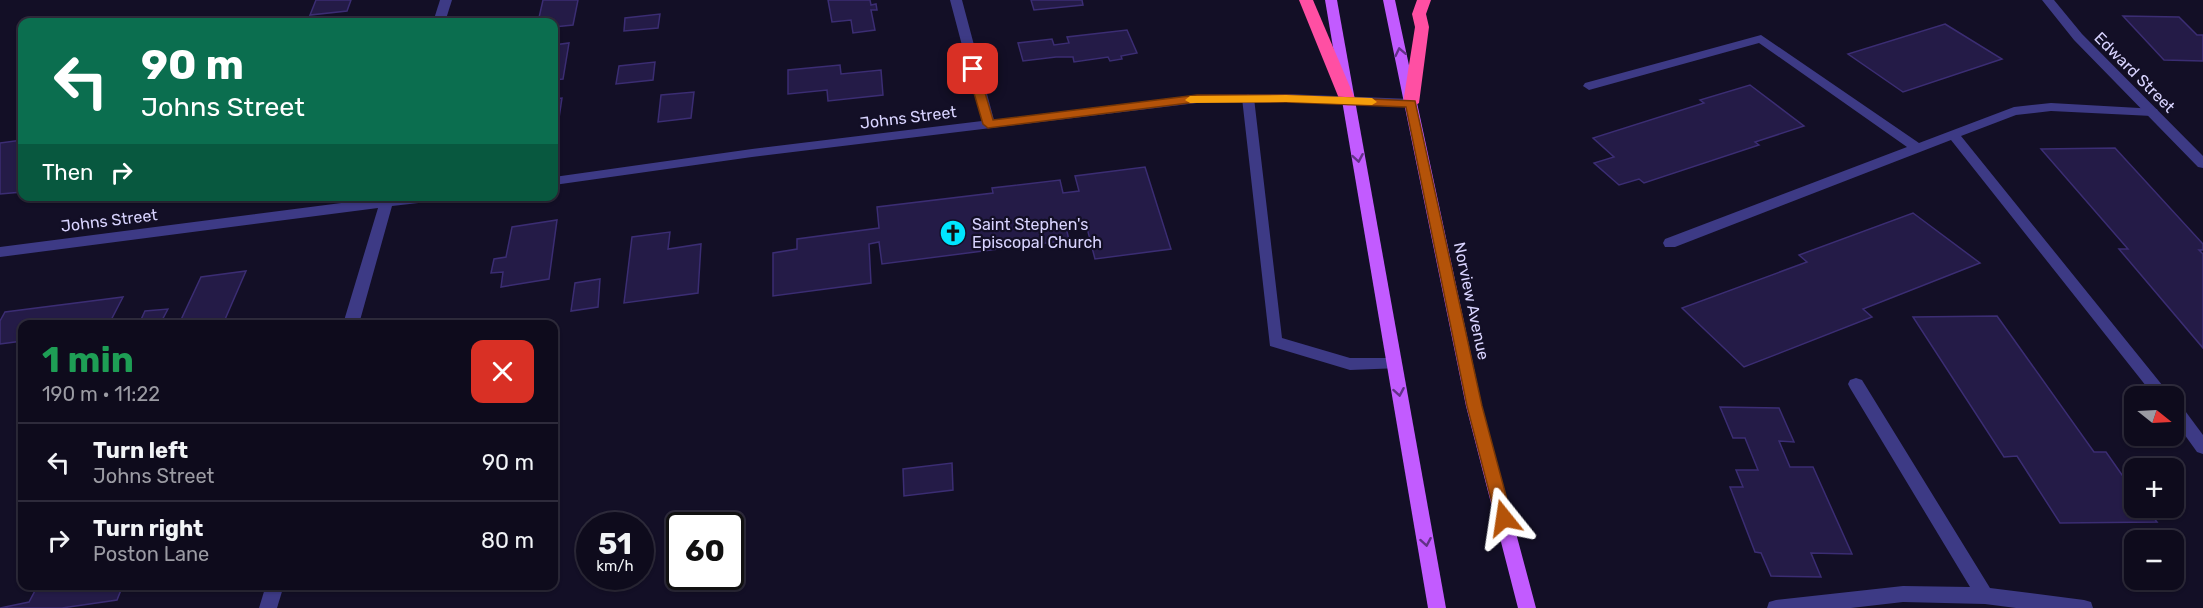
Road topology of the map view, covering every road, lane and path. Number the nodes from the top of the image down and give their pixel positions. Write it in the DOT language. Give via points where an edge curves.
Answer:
graph roads {
  1 [pos="446,0"];
  2 [pos="956,0"];
  3 [pos="1306,0"];
  4 [pos="1331,0"];
  5 [pos="1389,0"];
  6 [pos="1424,0"];
  7 [pos="2048,0"];
  8 [pos="440,18"];
  9 [pos="1589,86"];
  10 [pos="1248,98"];
  11 [pos="1348,101"];
  12 [pos="1411,103"];
  13 [pos="2152,112"];
  14 [pos="988,124"];
  15 [pos="1953,134"];
  16 [pos="1917,148"];
  17 [pos="2203,164"];
  18 [pos="558,180"];
  19 [pos="380,201"];
  20 [pos="387,201"];
  21 [pos="1670,243"];
  22 [pos="0,252"];
  23 [pos="352,320"];
  24 [pos="1394,364"];
  25 [pos="1856,384"];
  26 [pos="2155,386"];
  27 [pos="2184,422"];
  28 [pos="2203,447"];
  29 [pos="273,590"];
  30 [pos="1985,596"];
  31 [pos="268,608"];
  32 [pos="1437,608"];
  33 [pos="1527,608"];
  34 [pos="1776,608"];
  35 [pos="2084,608"];
  1 -- 8 [label="street"];
  2 -- 14 [label="street"];
  3 -- 11 [label="highway"];
  4 -- 11 [label="main road"];
  12 -- 5 [label="main road, Norview Avenue, one-way"];
  6 -- 12 [label="highway" via="1419,14 1422,27"];
  7 -- 13 [label="street, Edward Street" via="2078,37"];
  9 -- 16 [label="street" via="1761,39"];
  10 -- 11 [label="street, Johns Street"];
  10 -- 14 [label="street, Johns Street" via="1197,99"];
  10 -- 24 [label="street" via="1275,342 1350,364"];
  11 -- 12 [label="street, Johns Street"];
  11 -- 24 [label="main road, one-way"];
  12 -- 33 [label="main road, Norview Avenue" via="1474,406"];
  13 -- 15 [label="street" via="2051,107 2014,111"];
  13 -- 17 [label="street, Edward Street"];
  14 -- 18 [label="street, Johns Street"];
  15 -- 16 [label="street"];
  15 -- 26 [label="street"];
  16 -- 21 [label="street"];
  19 -- 22 [label="street, Johns Street"];
  20 -- 23 [label="street"];
  24 -- 32 [label="main road, one-way"];
  25 -- 30 [label="street"];
  27 -- 28 [label="street"];
  29 -- 31 [label="street"];
  30 -- 34 [label="street" via="1903,594"];
  30 -- 35 [label="street"];
}
